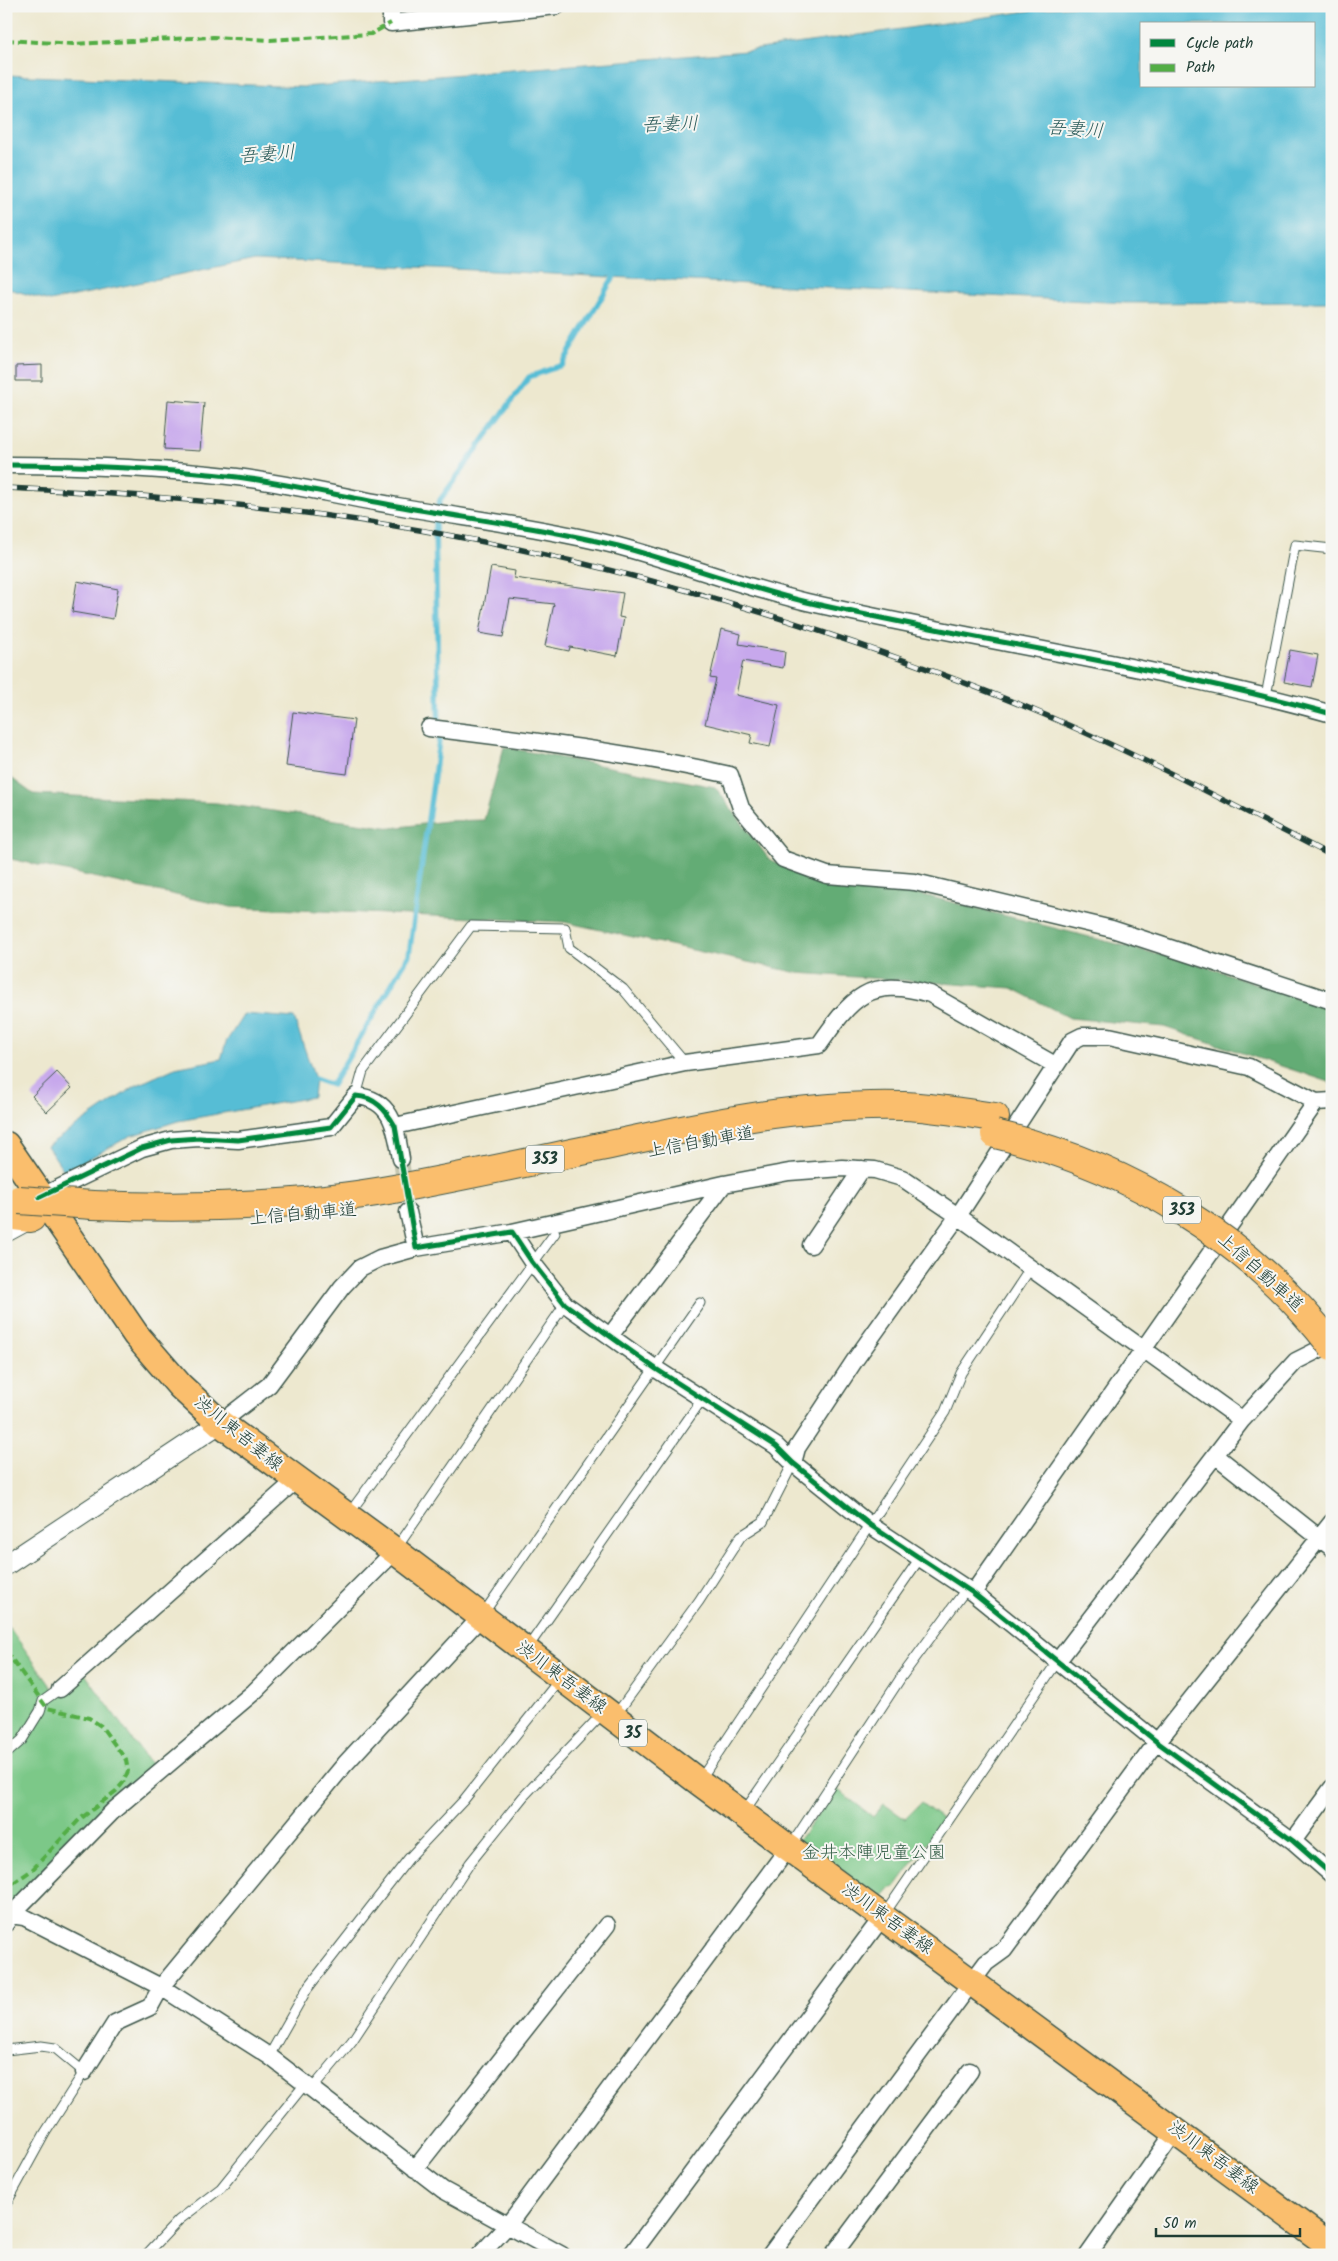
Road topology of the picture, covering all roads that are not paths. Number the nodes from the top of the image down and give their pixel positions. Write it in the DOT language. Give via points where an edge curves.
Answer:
graph roads {
  1 [pos="391,6"];
  2 [pos="557,6"];
  3 [pos="6,466"];
  4 [pos="1332,549"];
  5 [pos="1266,696"];
  6 [pos="1332,714"];
  7 [pos="429,728"];
  8 [pos="1332,1001"];
  9 [pos="685,1063"];
  10 [pos="1055,1064"];
  11 [pos="356,1096"];
  12 [pos="1324,1101"];
  13 [pos="395,1126"];
  14 [pos="995,1126"];
  15 [pos="6,1145"];
  16 [pos="401,1160"];
  17 [pos="862,1169"];
  18 [pos="724,1184"];
  19 [pos="6,1198"];
  20 [pos="46,1205"];
  21 [pos="408,1212"];
  22 [pos="93,1213"];
  23 [pos="6,1215"];
  24 [pos="958,1216"];
  25 [pos="512,1232"];
  26 [pos="555,1233"];
  27 [pos="6,1238"];
  28 [pos="811,1245"];
  29 [pos="416,1248"];
  30 [pos="532,1262"];
  31 [pos="1030,1269"];
  32 [pos="700,1303"];
  33 [pos="566,1304"];
  34 [pos="1332,1321"];
  35 [pos="610,1336"];
  36 [pos="1332,1344"];
  37 [pos="1142,1348"];
  38 [pos="656,1369"];
  39 [pos="703,1398"];
  40 [pos="1242,1420"];
  41 [pos="220,1423"];
  42 [pos="1215,1455"];
  43 [pos="793,1463"];
  44 [pos="296,1480"];
  45 [pos="347,1518"];
  46 [pos="1332,1522"];
  47 [pos="870,1525"];
  48 [pos="1326,1543"];
  49 [pos="395,1552"];
  50 [pos="920,1558"];
  51 [pos="6,1565"];
  52 [pos="970,1591"];
  53 [pos="480,1618"];
  54 [pos="525,1651"];
  55 [pos="1056,1662"];
  56 [pos="561,1678"];
  57 [pos="60,1689"];
  58 [pos="609,1715"];
  59 [pos="1157,1742"];
  60 [pos="6,1754"];
  61 [pos="699,1782"];
  62 [pos="1332,1788"];
  63 [pos="743,1813"];
  64 [pos="1293,1841"];
  65 [pos="789,1847"];
  66 [pos="1332,1875"];
  67 [pos="883,1916"];
  68 [pos="8,1917"];
  69 [pos="607,1925"];
  70 [pos="972,1981"];
  71 [pos="161,1987"];
  72 [pos="6,2050"];
  73 [pos="269,2056"];
  74 [pos="970,2071"];
  75 [pos="84,2072"];
  76 [pos="309,2087"];
  77 [pos="1176,2130"];
  78 [pos="415,2169"];
  79 [pos="6,2204"];
  80 [pos="508,2225"];
  81 [pos="1332,2247"];
  82 [pos="146,2255"];
  83 [pos="480,2255"];
  84 [pos="562,2255"];
  85 [pos="631,2255"];
  86 [pos="770,2255"];
  87 [pos="833,2255"];
  88 [pos="1088,2255"];
  1 -- 2 [label="street" via="391,23"];
  3 -- 5 [label="street" via="97,465 238,478 536,527 620,547 805,602 969,638 1106,662"];
  4 -- 5 [label="lane" via="1295,545"];
  5 -- 6 [label="street"];
  7 -- 8 [label="street" via="532,740 730,775 741,808 783,859 827,875 915,882 1112,929"];
  9 -- 10 [label="street" via="819,1044 854,999 867,992 889,988 930,994"];
  9 -- 11 [label="lane" via="623,989 569,948 565,928 471,926 363,1071"];
  9 -- 13 [label="street"];
  10 -- 12 [label="street" via="1072,1041 1082,1036 1109,1036 1249,1066"];
  10 -- 24 [label="street"];
  11 -- 13 [label="street" via="381,1106"];
  11 -- 20 [label="street" via="331,1127 238,1140 171,1140 142,1148"];
  12 -- 37 [label="street"];
  13 -- 16 [label="street"];
  14 -- 22 [label="highway, 上信自動車道 / 353" via="912,1122 822,1125 721,1137 394,1207 239,1221 160,1223"];
  14 -- 34 [label="highway, 上信自動車道 / 353" via="1044,1129 1085,1143 1134,1164 1176,1188 1252,1241 1287,1272"];
  14 -- 36 [label="highway, 上信自動車道 / 353, bridge" via="1141,1186 1200,1221 1273,1281"];
  15 -- 20 [label="main road, 渋川東吾妻線 / 35"];
  17 -- 18 [label="street" via="789,1172"];
  17 -- 24 [label="street" via="902,1178"];
  17 -- 28 [label="street"];
  18 -- 25 [label="street"];
  18 -- 35 [label="street"];
  19 -- 22 [label="highway, 上信自動車道 / 353, bridge"];
  20 -- 27 [label="lane"];
  20 -- 41 [label="main road, 渋川東吾妻線 / 35" via="136,1335 180,1386"];
  21 -- 29 [label="street"];
  22 -- 23 [label="highway, 上信自動車道 / 353"];
  24 -- 31 [label="street"];
  24 -- 43 [label="street" via="796,1448"];
  25 -- 29 [label="street"];
  25 -- 30 [label="street"];
  26 -- 30 [label="lane"];
  29 -- 41 [label="street" via="380,1258 360,1268 342,1287 269,1386"];
  30 -- 33 [label="street"];
  30 -- 45 [label="lane"];
  31 -- 37 [label="street"];
  31 -- 47 [label="lane" via="961,1373 944,1412"];
  32 -- 38 [label="lane"];
  33 -- 35 [label="street"];
  33 -- 49 [label="lane"];
  35 -- 38 [label="street"];
  36 -- 40 [label="street" via="1296,1361"];
  37 -- 40 [label="street"];
  37 -- 52 [label="street"];
  38 -- 39 [label="street"];
  38 -- 53 [label="lane"];
  39 -- 43 [label="street" via="776,1446"];
  39 -- 54 [label="lane"];
  40 -- 42 [label="street"];
  41 -- 44 [label="main road, 渋川東吾妻線 / 35"];
  41 -- 51 [label="street"];
  42 -- 48 [label="street"];
  42 -- 55 [label="street"];
  43 -- 47 [label="street"];
  43 -- 58 [label="lane" via="763,1522 741,1536 699,1601"];
  44 -- 45 [label="main road, 渋川東吾妻線 / 35"];
  44 -- 57 [label="street"];
  45 -- 49 [label="main road, 渋川東吾妻線 / 35"];
  46 -- 48 [label="street"];
  47 -- 50 [label="street"];
  47 -- 61 [label="lane"];
  48 -- 59 [label="street"];
  49 -- 53 [label="main road, 渋川東吾妻線 / 35"];
  49 -- 68 [label="street" via="254,1692 114,1810"];
  50 -- 52 [label="street"];
  50 -- 63 [label="lane"];
  52 -- 55 [label="street"];
  52 -- 65 [label="lane" via="902,1676"];
  53 -- 54 [label="main road, 渋川東吾妻線 / 35"];
  53 -- 71 [label="street" via="345,1764"];
  54 -- 56 [label="main road, 渋川東吾妻線 / 35"];
  55 -- 59 [label="street"];
  55 -- 67 [label="lane"];
  56 -- 58 [label="main road, 渋川東吾妻線 / 35"];
  56 -- 73 [label="lane" via="463,1801 409,1858 307,1989"];
  57 -- 60 [label="lane" via="43,1701 22,1740"];
  58 -- 61 [label="main road, 渋川東吾妻線 / 35"];
  58 -- 76 [label="lane" via="523,1797 470,1863 352,2041"];
  59 -- 64 [label="street"];
  59 -- 70 [label="street" via="1004,1950 986,1963"];
  61 -- 63 [label="main road, 渋川東吾妻線 / 35"];
  62 -- 64 [label="street"];
  63 -- 65 [label="main road, 渋川東吾妻線 / 35"];
  64 -- 66 [label="street"];
  65 -- 67 [label="main road, 渋川東吾妻線 / 35"];
  65 -- 80 [label="street"];
  67 -- 70 [label="main road, 渋川東吾妻線 / 35"];
  67 -- 85 [label="street"];
  68 -- 71 [label="street" via="24,1917"];
  69 -- 78 [label="street"];
  70 -- 77 [label="main road, 渋川東吾妻線 / 35"];
  70 -- 86 [label="street"];
  71 -- 73 [label="street"];
  71 -- 75 [label="street" via="150,2007 115,2024"];
  72 -- 75 [label="lane" via="41,2046 55,2048"];
  73 -- 76 [label="street"];
  74 -- 87 [label="street"];
  75 -- 79 [label="lane" via="45,2133"];
  76 -- 78 [label="street"];
  76 -- 82 [label="lane" via="221,2188 179,2220"];
  77 -- 81 [label="main road, 渋川東吾妻線 / 35"];
  77 -- 88 [label="street"];
  78 -- 80 [label="street" via="444,2190"];
  80 -- 83 [label="street"];
  80 -- 84 [label="street"];
}
